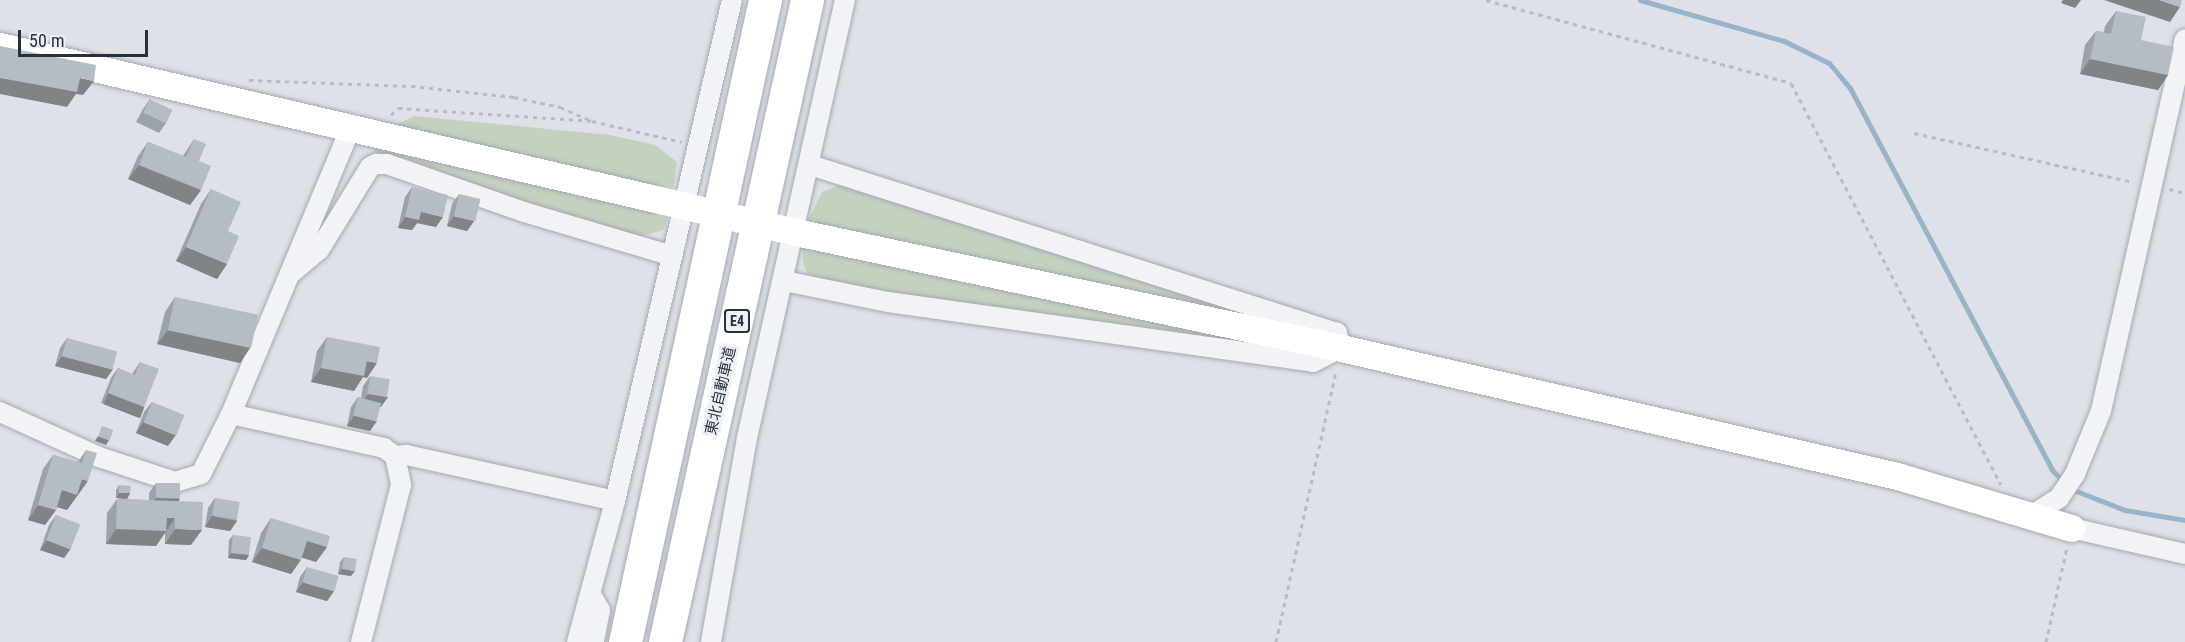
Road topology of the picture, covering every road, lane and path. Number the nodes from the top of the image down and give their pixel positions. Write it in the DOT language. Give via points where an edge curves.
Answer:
graph roads {
  1 [pos="732,0"];
  2 [pos="765,0"];
  3 [pos="807,0"];
  4 [pos="845,0"];
  5 [pos="1486,0"];
  6 [pos="2185,39"];
  7 [pos="0,46"];
  8 [pos="242,81"];
  9 [pos="592,121"];
  10 [pos="359,131"];
  11 [pos="1914,133"];
  12 [pos="699,147"];
  13 [pos="810,165"];
  14 [pos="2150,185"];
  15 [pos="673,256"];
  16 [pos="288,274"];
  17 [pos="784,281"];
  18 [pos="1341,348"];
  19 [pos="0,412"];
  20 [pos="231,414"];
  21 [pos="395,456"];
  22 [pos="615,501"];
  23 [pos="2023,513"];
  24 [pos="2071,528"];
  25 [pos="2185,554"];
  26 [pos="724,574"];
  27 [pos="591,595"];
  28 [pos="361,642"];
  29 [pos="577,642"];
  30 [pos="594,642"];
  31 [pos="625,642"];
  32 [pos="665,642"];
  33 [pos="698,642"];
  34 [pos="711,642"];
  35 [pos="1276,642"];
  36 [pos="2046,642"];
  1 -- 12 [label="street"];
  2 -- 31 [label="highway"];
  3 -- 32 [label="highway, 東北自動車道 / E4"];
  4 -- 13 [label="street"];
  5 -- 23 [label="path" via="1791,83"];
  6 -- 14 [label="street"];
  7 -- 10 [label="street"];
  8 -- 9 [label="path" via="411,86 514,97 560,107"];
  9 -- 10 [label="path" via="398,108"];
  9 -- 12 [label="path" via="644,130"];
  10 -- 16 [label="street"];
  10 -- 18 [label="street, bridge" via="800,233"];
  11 -- 14 [label="path"];
  12 -- 15 [label="street"];
  13 -- 17 [label="street"];
  13 -- 18 [label="street" via="1336,333"];
  14 -- 23 [label="street" via="2101,411 2075,474 2059,498"];
  15 -- 16 [label="street" via="524,212 387,164 376,164 370,167 320,250"];
  15 -- 22 [label="street"];
  16 -- 20 [label="street"];
  17 -- 18 [label="street" via="888,302 1313,362"];
  17 -- 26 [label="street" via="747,438"];
  18 -- 23 [label="street" via="1898,476"];
  18 -- 35 [label="path"];
  19 -- 20 [label="street" via="99,457 175,482 201,474"];
  20 -- 21 [label="street" via="384,448"];
  21 -- 22 [label="street" via="406,454"];
  21 -- 28 [label="street" via="401,484"];
  22 -- 27 [label="street"];
  23 -- 24 [label="street"];
  24 -- 25 [label="street"];
  24 -- 36 [label="path"];
  26 -- 33 [label="street"];
  26 -- 34 [label="street"];
  27 -- 29 [label="street"];
  27 -- 30 [label="street" via="600,610"];
}
